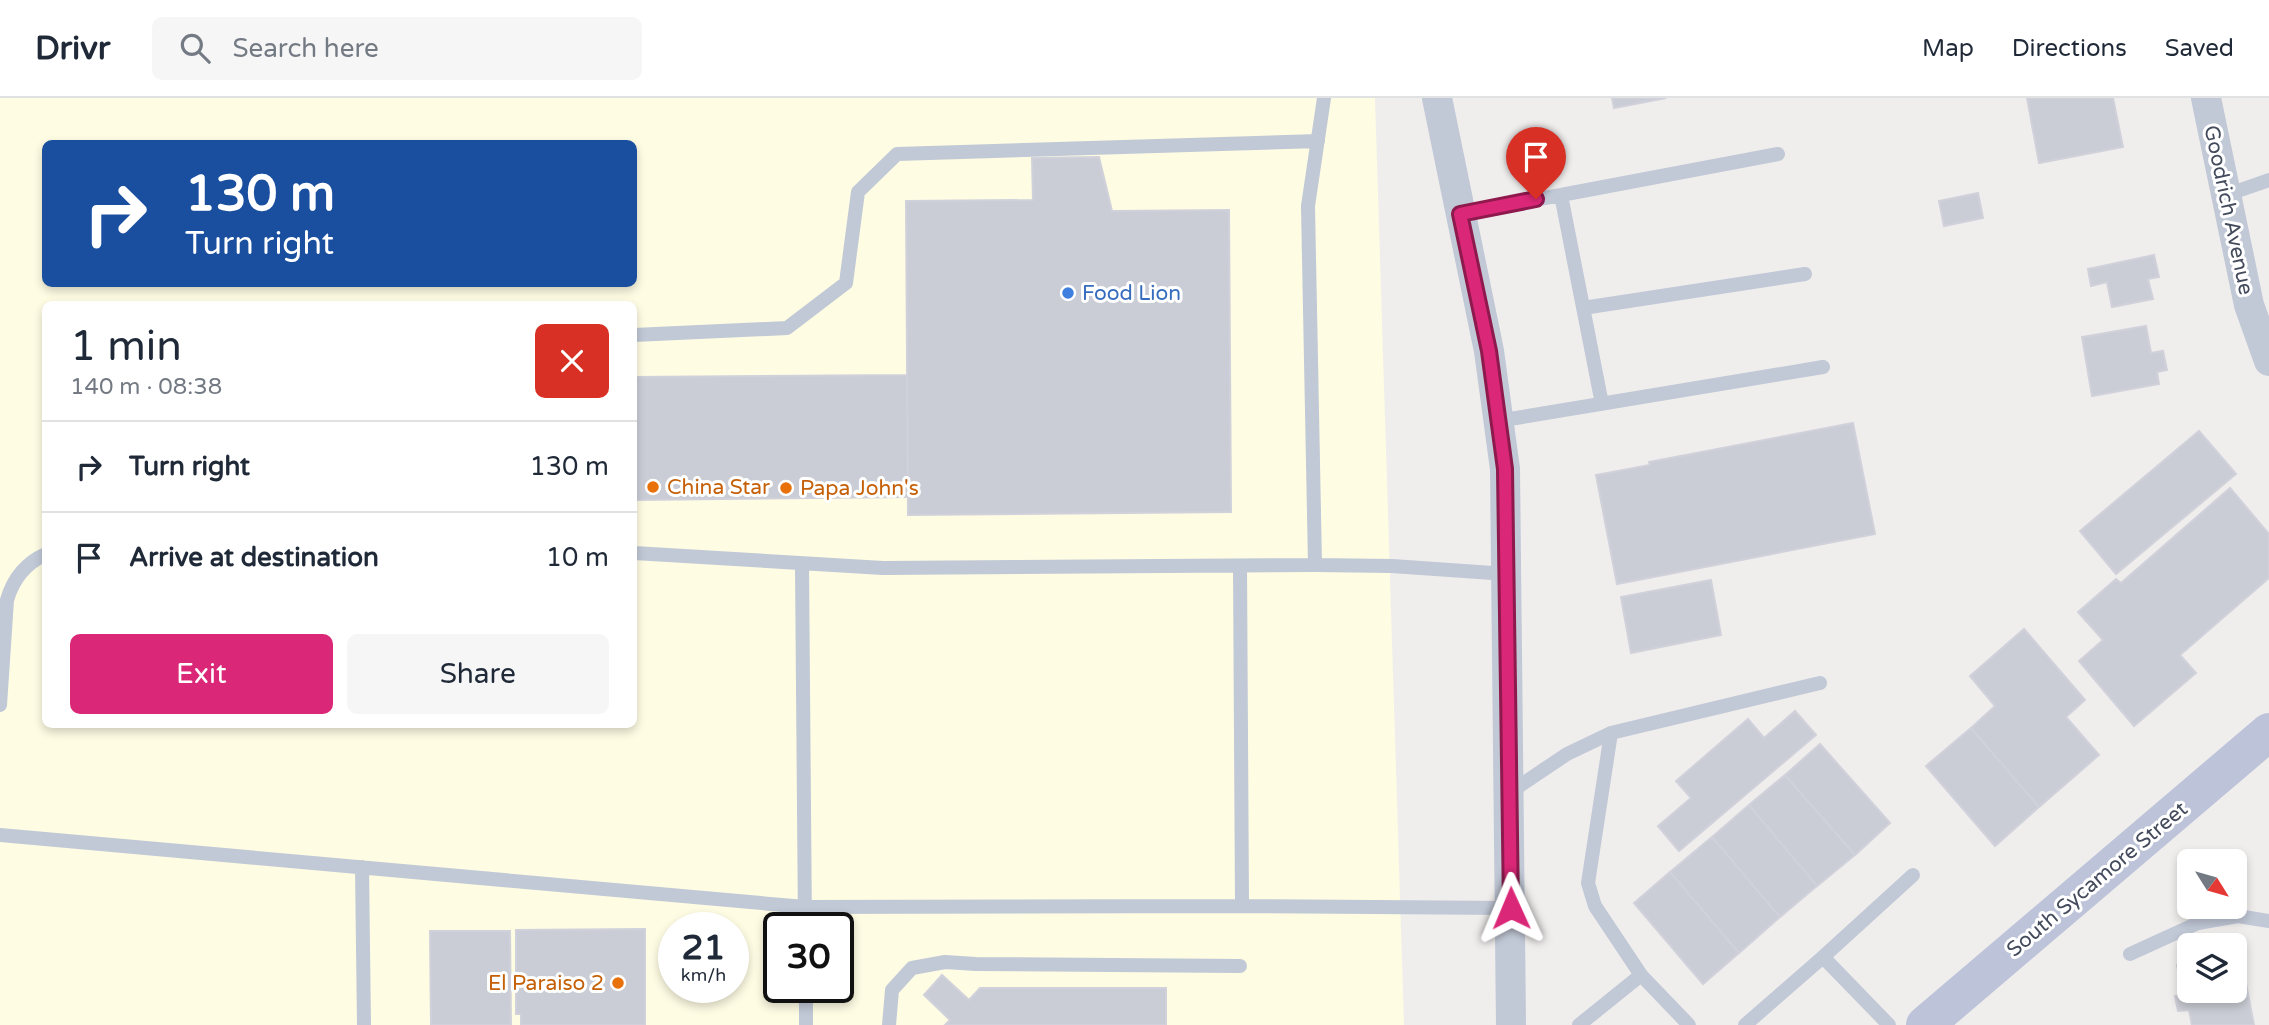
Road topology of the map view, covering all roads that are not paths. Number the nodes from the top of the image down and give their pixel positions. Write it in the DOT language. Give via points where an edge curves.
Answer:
graph roads {
  1 [pos="1324,98"];
  2 [pos="1437,98"];
  3 [pos="2206,98"];
  4 [pos="1318,141"];
  5 [pos="1779,154"];
  6 [pos="2269,180"];
  7 [pos="1561,194"];
  8 [pos="2226,195"];
  9 [pos="1460,214"];
  10 [pos="1805,274"];
  11 [pos="1583,308"];
  12 [pos="637,334"];
  13 [pos="2269,360"];
  14 [pos="1823,367"];
  15 [pos="1602,404"];
  16 [pos="1498,421"];
  17 [pos="637,553"];
  18 [pos="42,556"];
  19 [pos="802,565"];
  20 [pos="1315,565"];
  21 [pos="1240,566"];
  22 [pos="1507,574"];
  23 [pos="1820,683"];
  24 [pos="0,705"];
  25 [pos="2269,732"];
  26 [pos="1611,733"];
  27 [pos="1508,793"];
  28 [pos="0,835"];
  29 [pos="362,867"];
  30 [pos="1913,874"];
  31 [pos="1242,906"];
  32 [pos="805,907"];
  33 [pos="1511,908"];
  34 [pos="805,912"];
  35 [pos="2269,921"];
  36 [pos="2130,954"];
  37 [pos="1823,957"];
  38 [pos="1240,967"];
  39 [pos="1641,975"];
  40 [pos="806,1003"];
  41 [pos="365,1025"];
  42 [pos="806,1025"];
  43 [pos="889,1025"];
  44 [pos="1511,1025"];
  45 [pos="1579,1025"];
  46 [pos="1689,1025"];
  47 [pos="1745,1025"];
  48 [pos="1889,1025"];
  49 [pos="1925,1025"];
  1 -- 4 [label="lane"];
  2 -- 9 [label="street"];
  3 -- 8 [label="street, Goodrich Avenue"];
  4 -- 12 [label="lane" via="897,154 858,192 846,283 787,328"];
  4 -- 20 [label="lane" via="1308,206"];
  5 -- 7 [label="lane"];
  6 -- 8 [label="lane"];
  7 -- 9 [label="lane"];
  7 -- 11 [label="lane"];
  8 -- 13 [label="street, Goodrich Avenue" via="2249,305"];
  9 -- 16 [label="street" via="1489,351"];
  10 -- 11 [label="lane"];
  11 -- 15 [label="lane"];
  14 -- 15 [label="lane"];
  15 -- 16 [label="lane"];
  16 -- 22 [label="street" via="1505,469"];
  17 -- 19 [label="lane"];
  18 -- 24 [label="lane" via="20,572 10,589"];
  19 -- 21 [label="lane"];
  19 -- 32 [label="lane"];
  20 -- 21 [label="lane"];
  20 -- 22 [label="lane"];
  21 -- 31 [label="lane"];
  22 -- 27 [label="street"];
  23 -- 26 [label="lane"];
  25 -- 49 [label="main road, South Sycamore Street"];
  26 -- 27 [label="lane" via="1567,754"];
  26 -- 39 [label="lane" via="1588,883 1595,906"];
  27 -- 33 [label="street"];
  28 -- 29 [label="lane"];
  29 -- 32 [label="lane"];
  29 -- 41 [label="lane"];
  30 -- 37 [label="lane"];
  31 -- 32 [label="lane"];
  31 -- 33 [label="lane"];
  32 -- 34 [label="lane"];
  33 -- 44 [label="street"];
  35 -- 36 [label="lane" via="2238,916 2198,923"];
  37 -- 47 [label="lane"];
  37 -- 48 [label="lane"];
  38 -- 43 [label="lane" via="945,962 912,968 891,990"];
  39 -- 45 [label="lane"];
  39 -- 46 [label="lane"];
  40 -- 42 [label="lane"];
}
